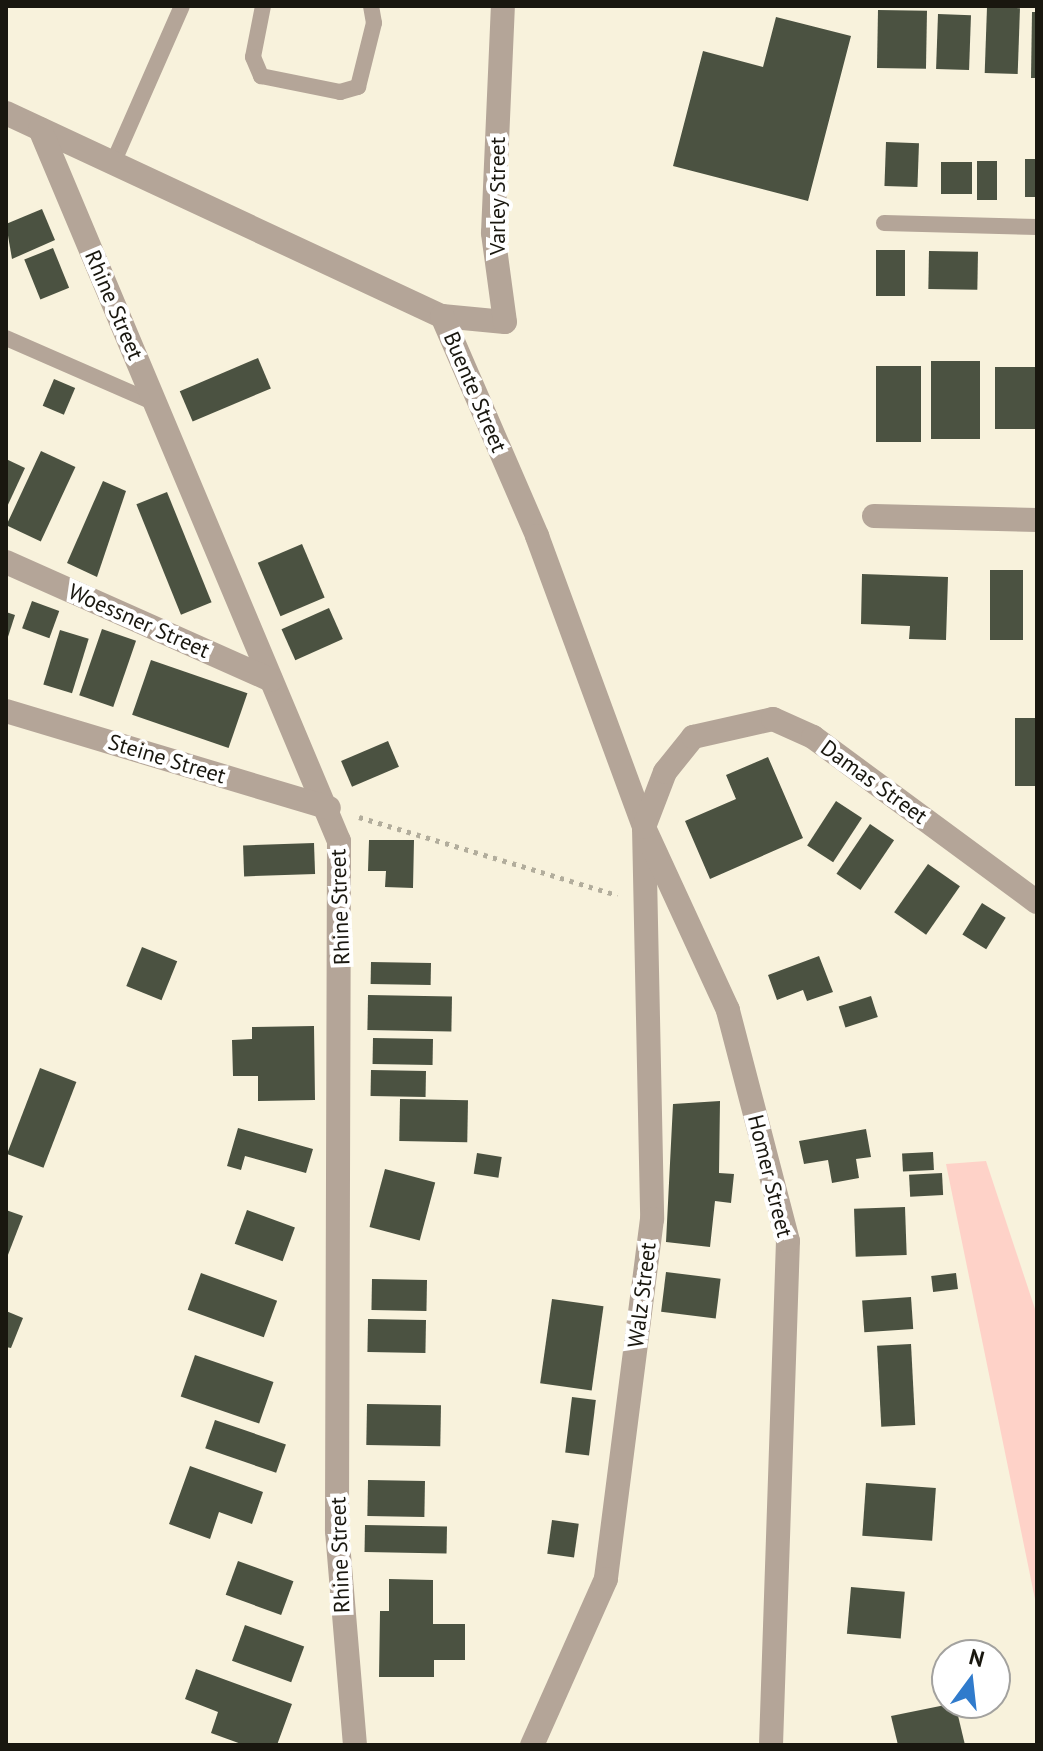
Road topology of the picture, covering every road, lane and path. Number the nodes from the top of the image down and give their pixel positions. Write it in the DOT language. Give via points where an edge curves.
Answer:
graph roads {
  1 [pos="182,6"];
  2 [pos="263,6"];
  3 [pos="371,6"];
  4 [pos="503,6"];
  5 [pos="6,113"];
  6 [pos="40,129"];
  7 [pos="113,163"];
  8 [pos="884,223"];
  9 [pos="1037,227"];
  10 [pos="442,316"];
  11 [pos="6,338"];
  12 [pos="155,403"];
  13 [pos="874,516"];
  14 [pos="1037,520"];
  15 [pos="6,562"];
  16 [pos="271,680"];
  17 [pos="6,711"];
  18 [pos="329,808"];
  19 [pos="644,827"];
  20 [pos="1037,902"];
  21 [pos="642,903"];
  22 [pos="355,1745"];
  23 [pos="532,1745"];
  24 [pos="771,1745"];
  1 -- 7 [label="lane"];
  2 -- 3 [label="lane" via="253,57 261,76 340,92 358,87 374,23"];
  4 -- 10 [label="street, Varley Street" via="493,233 505,322"];
  5 -- 6 [label="street, Buente Street"];
  6 -- 7 [label="street, Buente Street"];
  6 -- 12 [label="street, Rhine Street"];
  7 -- 10 [label="street, Buente Street"];
  8 -- 9 [label="lane"];
  10 -- 19 [label="street, Buente Street" via="537,536"];
  11 -- 12 [label="lane"];
  12 -- 16 [label="street, Rhine Street"];
  13 -- 14 [label="street"];
  15 -- 16 [label="street, Woessner Street"];
  16 -- 18 [label="street, Rhine Street"];
  17 -- 18 [label="street, Steine Street"];
  18 -- 21 [label="path"];
  18 -- 22 [label="street, Rhine Street" via="343,882 337,1531"];
  19 -- 20 [label="street, Damas Street" via="665,772 693,737 773,719 813,737"];
  19 -- 21 [label="street, Walz Street"];
  19 -- 24 [label="street, Homer Street" via="728,1010 788,1241"];
  21 -- 23 [label="street, Walz Street" via="652,1219 606,1579"];
}
